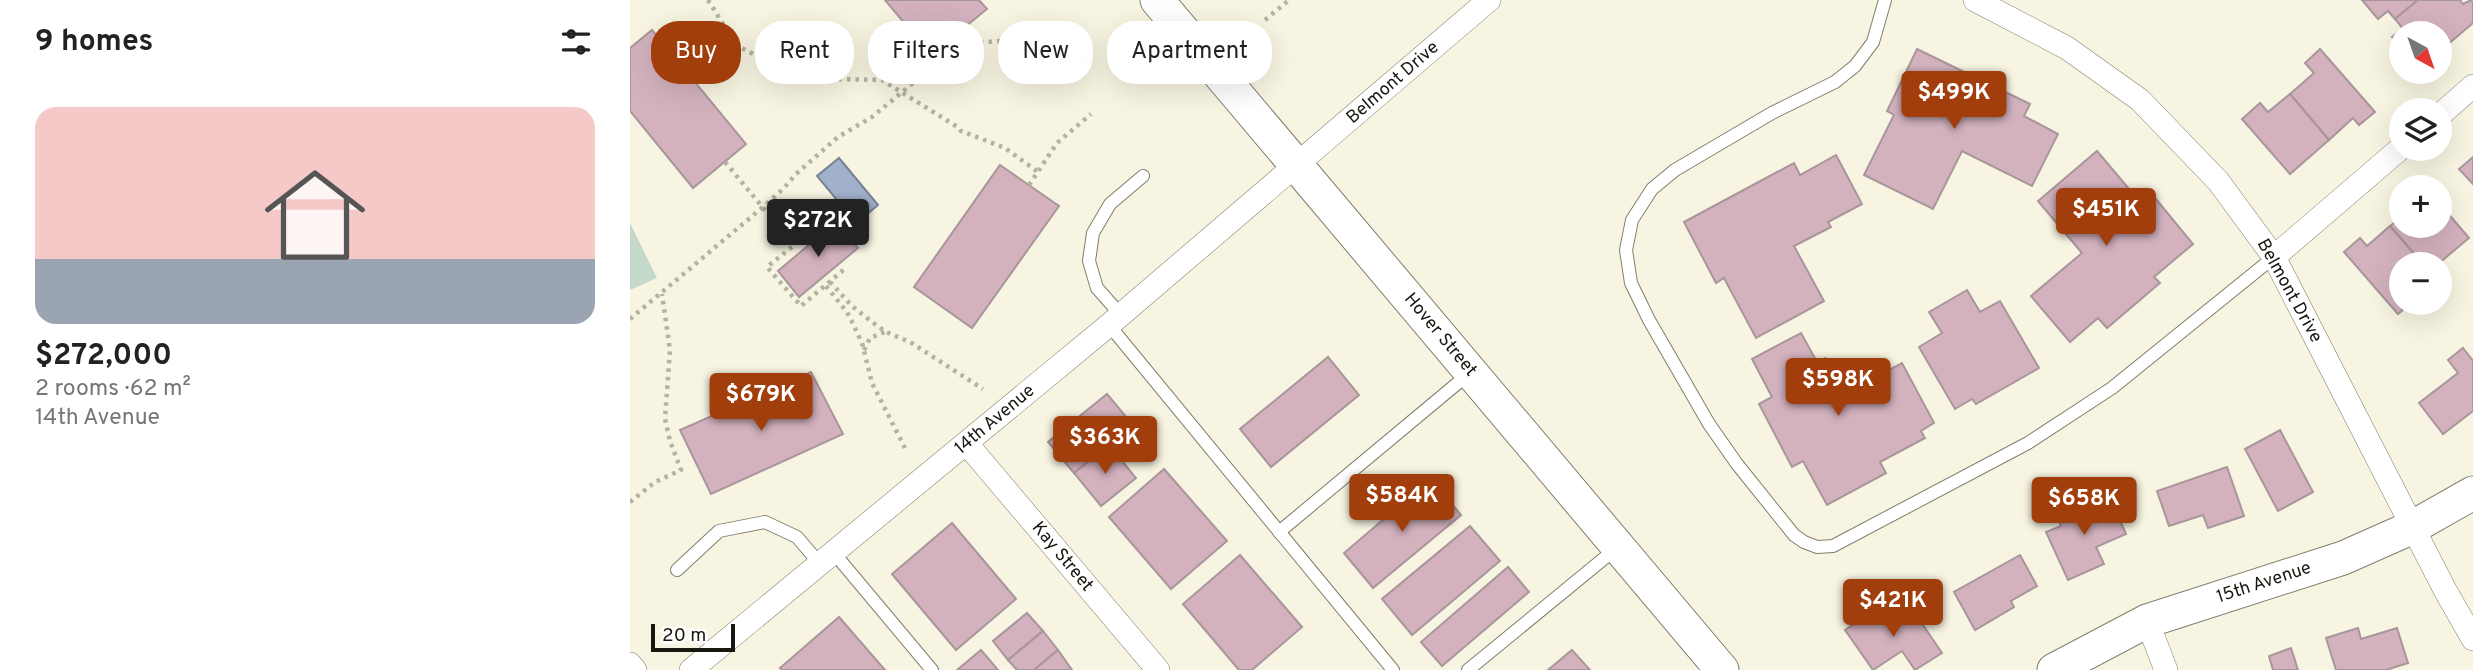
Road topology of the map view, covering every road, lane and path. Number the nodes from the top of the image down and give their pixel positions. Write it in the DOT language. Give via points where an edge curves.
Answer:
graph roads {
  1 [pos="708,0"];
  2 [pos="1157,0"];
  3 [pos="1289,0"];
  4 [pos="1489,0"];
  5 [pos="1885,0"];
  6 [pos="1975,0"];
  7 [pos="1265,20"];
  8 [pos="998,41"];
  9 [pos="2473,86"];
  10 [pos="903,92"];
  11 [pos="2452,104"];
  12 [pos="1091,114"];
  13 [pos="2389,158"];
  14 [pos="725,162"];
  15 [pos="1297,165"];
  16 [pos="1038,172"];
  17 [pos="1143,176"];
  18 [pos="1029,185"];
  19 [pos="763,207"];
  20 [pos="812,231"];
  21 [pos="794,245"];
  22 [pos="2274,257"];
  23 [pos="847,267"];
  24 [pos="828,284"];
  25 [pos="662,293"];
  26 [pos="630,319"];
  27 [pos="1114,320"];
  28 [pos="886,332"];
  29 [pos="863,350"];
  30 [pos="1471,372"];
  31 [pos="983,389"];
  32 [pos="967,444"];
  33 [pos="907,452"];
  34 [pos="2473,494"];
  35 [pos="630,502"];
  36 [pos="2413,527"];
  37 [pos="1279,532"];
  38 [pos="1618,547"];
  39 [pos="827,559"];
  40 [pos="677,570"];
  41 [pos="2147,621"];
  42 [pos="2473,639"];
  43 [pos="630,664"];
  44 [pos="698,668"];
  45 [pos="635,670"];
  46 [pos="932,670"];
  47 [pos="1158,670"];
  48 [pos="1393,670"];
  49 [pos="1468,670"];
  50 [pos="1722,670"];
  51 [pos="2054,670"];
  52 [pos="2166,670"];
  1 -- 10 [label="path" via="740,47 760,58 817,77 882,80"];
  2 -- 15 [label="main road, Hover Street"];
  3 -- 7 [label="path"];
  4 -- 15 [label="street, Belmont Drive"];
  5 -- 22 [label="lane" via="1873,42 1856,66 1675,170 1652,189 1632,220 1626,250 1631,283 1709,424 1783,524 1804,542 1833,546 2028,443 2112,388"];
  6 -- 22 [label="street, Belmont Drive" via="2067,48 2140,100 2218,181"];
  8 -- 10 [label="path" via="960,44"];
  9 -- 11 [label="street"];
  10 -- 16 [label="path" via="961,131 1005,148"];
  10 -- 19 [label="path" via="838,137"];
  12 -- 16 [label="path" via="1057,143"];
  13 -- 22 [label="street"];
  14 -- 19 [label="path"];
  15 -- 27 [label="street, 14th Avenue"];
  15 -- 30 [label="main road, Hover Street"];
  16 -- 18 [label="path"];
  17 -- 27 [label="lane" via="1110,204 1093,233 1089,261"];
  19 -- 21 [label="path"];
  19 -- 25 [label="path"];
  20 -- 21 [label="path"];
  21 -- 24 [label="path" via="767,267 801,306"];
  22 -- 36 [label="street, Belmont Drive"];
  23 -- 24 [label="path"];
  24 -- 28 [label="path"];
  24 -- 29 [label="path" via="847,312"];
  25 -- 26 [label="path"];
  25 -- 35 [label="path" via="670,350 665,419 681,470 655,482"];
  27 -- 32 [label="street, 14th Avenue"];
  27 -- 37 [label="lane"];
  28 -- 29 [label="path" via="870,338"];
  28 -- 31 [label="path" via="910,342"];
  29 -- 33 [label="path" via="872,383"];
  30 -- 37 [label="lane"];
  30 -- 38 [label="main road, Hover Street"];
  32 -- 39 [label="street, 14th Avenue"];
  32 -- 47 [label="street, Kay Street"];
  34 -- 36 [label="main road, 15th Avenue"];
  36 -- 41 [label="main road, 15th Avenue" via="2343,558"];
  36 -- 42 [label="street, Belmont Drive"];
  37 -- 48 [label="lane"];
  38 -- 49 [label="lane"];
  38 -- 50 [label="main road, Hover Street"];
  39 -- 40 [label="lane" via="797,537 765,522 719,531"];
  39 -- 44 [label="street, 14th Avenue"];
  39 -- 46 [label="lane"];
  41 -- 51 [label="main road, 15th Avenue"];
  41 -- 52 [label="street"];
  43 -- 45 [label="street"];
}
